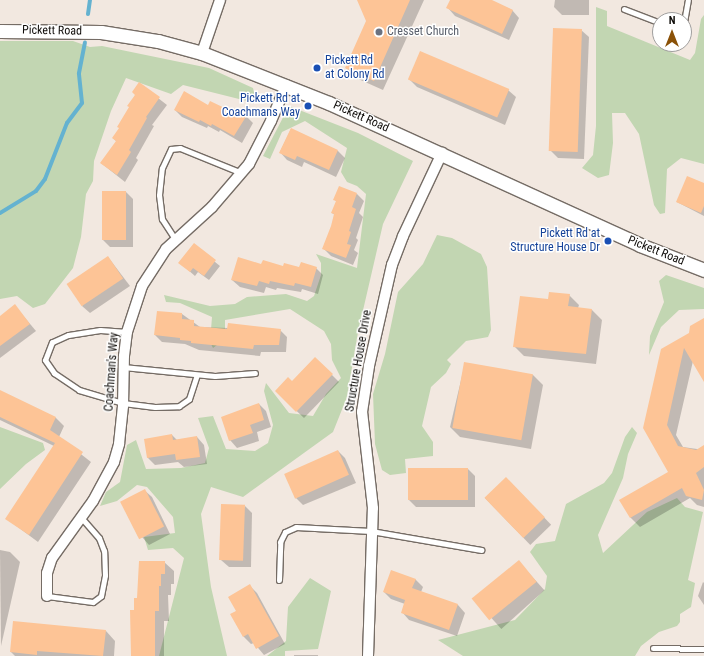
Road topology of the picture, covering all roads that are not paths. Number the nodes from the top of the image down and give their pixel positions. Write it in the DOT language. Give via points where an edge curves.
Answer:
graph roads {
  1 [pos="220,0"];
  2 [pos="688,0"];
  3 [pos="624,9"];
  4 [pos="686,12"];
  5 [pos="652,20"];
  6 [pos="0,31"];
  7 [pos="202,53"];
  8 [pos="286,85"];
  9 [pos="442,153"];
  10 [pos="242,173"];
  11 [pos="175,239"];
  12 [pos="704,270"];
  13 [pos="127,332"];
  14 [pos="123,367"];
  15 [pos="255,373"];
  16 [pos="197,375"];
  17 [pos="123,403"];
  18 [pos="81,517"];
  19 [pos="371,531"];
  20 [pos="481,550"];
  21 [pos="279,580"];
  22 [pos="47,596"];
  23 [pos="653,648"];
  24 [pos="704,649"];
  25 [pos="368,656"];
  1 -- 7 [label="street"];
  2 -- 4 [label="lane"];
  3 -- 5 [label="lane"];
  6 -- 7 [label="street, Pickett Road" via="101,32 158,41"];
  7 -- 8 [label="street, Pickett Road"];
  8 -- 9 [label="street, Pickett Road"];
  8 -- 10 [label="street, Coachman's Way" via="262,141"];
  9 -- 12 [label="street, Pickett Road" via="640,245"];
  9 -- 19 [label="street, Structure House Drive" via="392,265 368,366 362,412 373,508"];
  10 -- 11 [label="street, Coachman's Way" via="212,207"];
  10 -- 11 [label="lane" via="180,148 170,149 162,168 160,195 162,219"];
  11 -- 13 [label="street, Coachman's Way" via="154,265 142,286"];
  13 -- 14 [label="street, Coachman's Way"];
  13 -- 17 [label="lane" via="100,330 68,335 52,342 45,360 54,373 79,390"];
  14 -- 16 [label="lane"];
  14 -- 17 [label="street, Coachman's Way"];
  15 -- 16 [label="lane"];
  16 -- 17 [label="lane" via="189,399 179,406 155,407"];
  17 -- 18 [label="street, Coachman's Way" via="119,444 114,462 93,501"];
  18 -- 22 [label="street, Coachman's Way" via="52,558 47,573"];
  18 -- 22 [label="lane" via="99,538 104,551 105,575 101,596 94,602"];
  19 -- 20 [label="lane"];
  19 -- 21 [label="lane" via="296,527 285,532 280,542"];
  19 -- 25 [label="street, Structure House Drive"];
  23 -- 24 [label="lane"];
}
